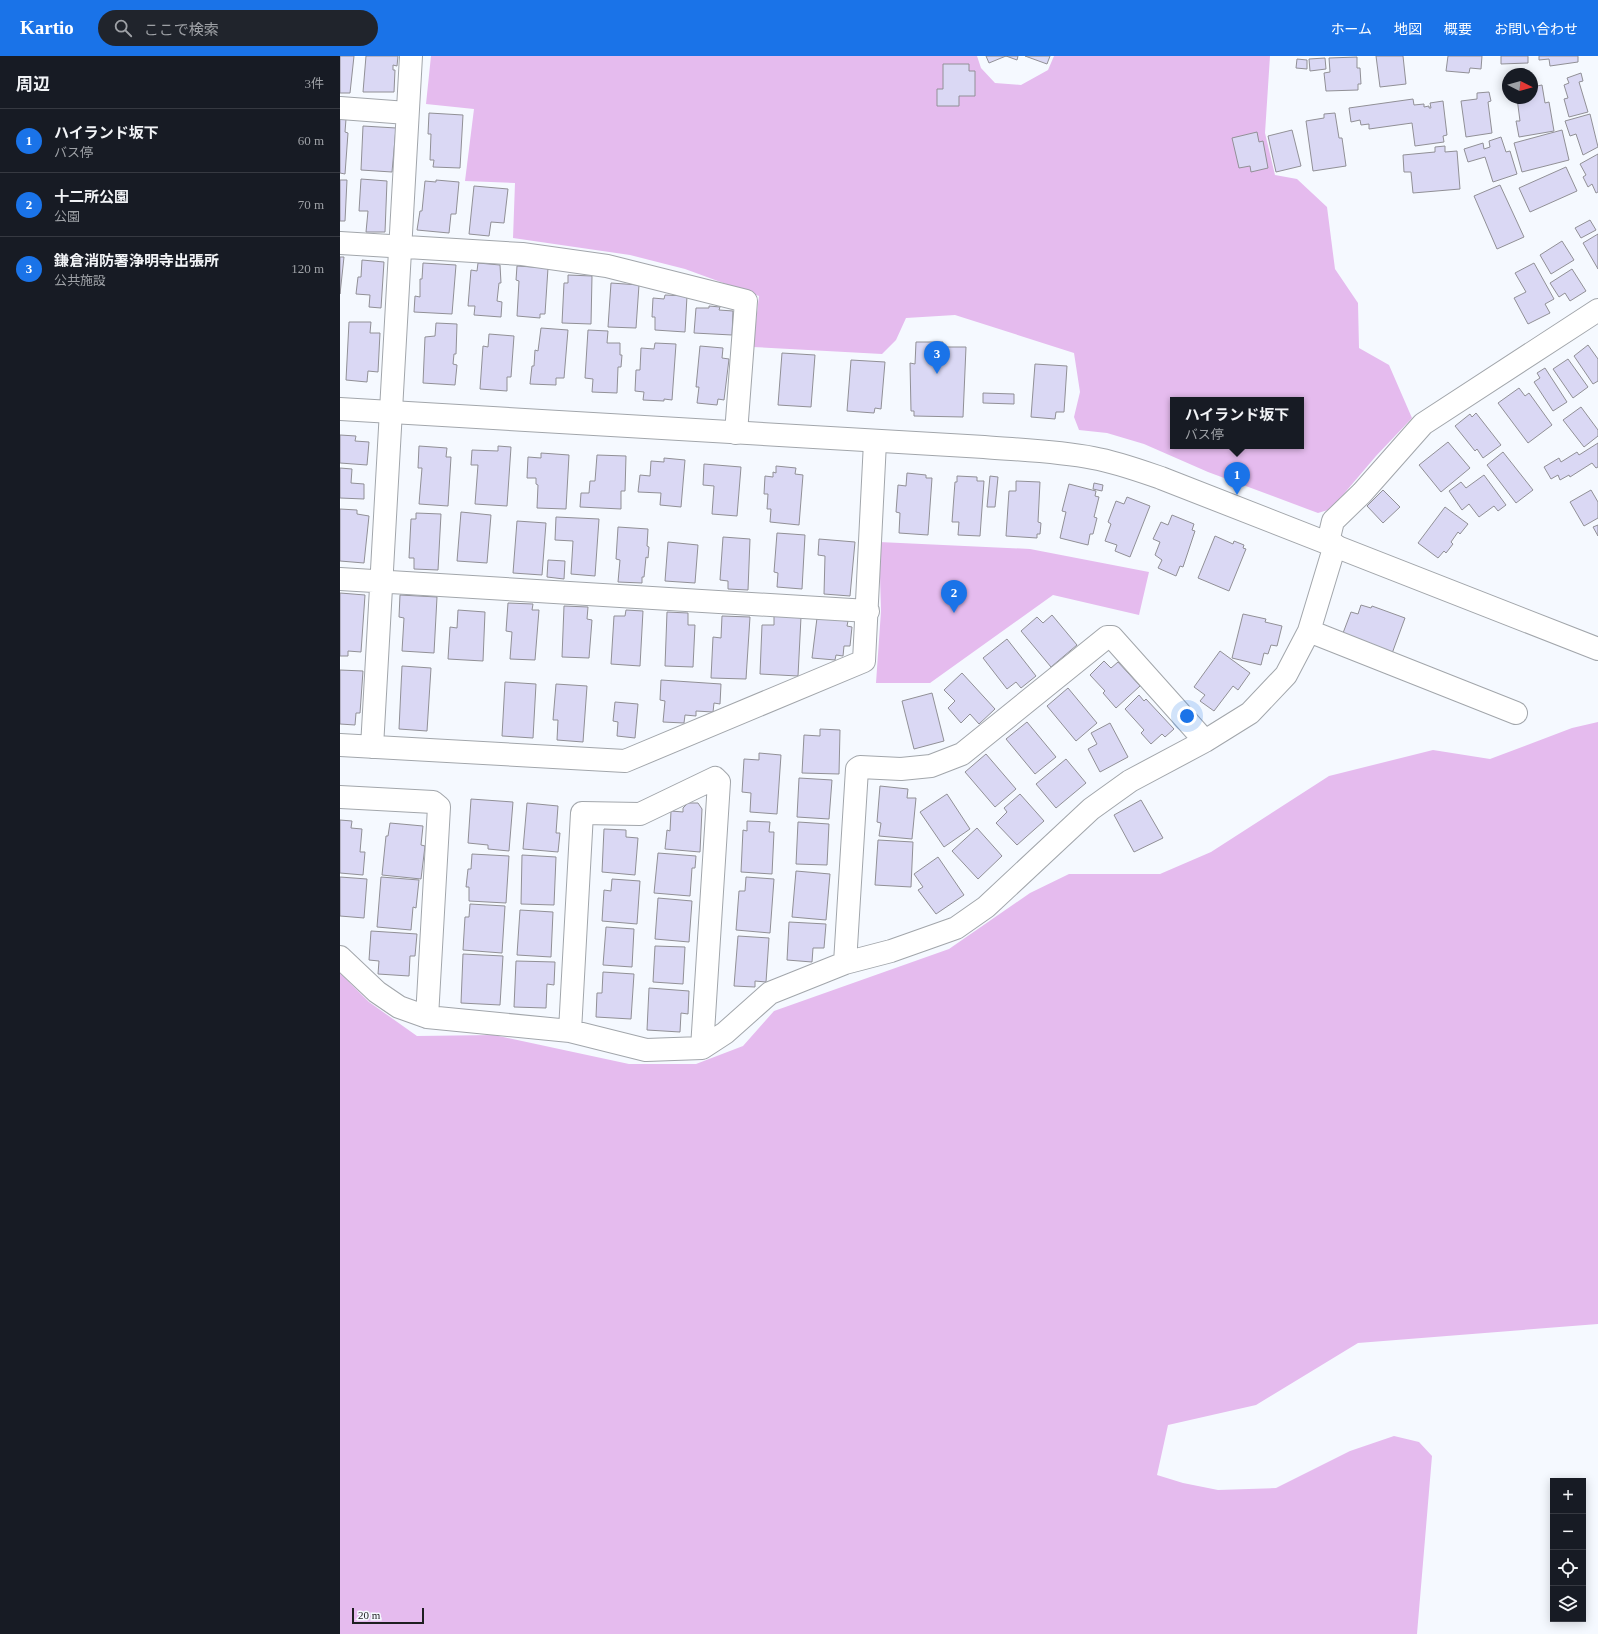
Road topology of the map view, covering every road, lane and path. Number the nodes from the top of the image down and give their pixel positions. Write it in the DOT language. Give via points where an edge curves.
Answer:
graph roads {
  1 [pos="411,56"];
  2 [pos="340,108"];
  3 [pos="407,113"];
  4 [pos="340,243"];
  5 [pos="399,247"];
  6 [pos="1598,310"];
  7 [pos="340,409"];
  8 [pos="390,412"];
  9 [pos="736,433"];
  10 [pos="875,442"];
  11 [pos="1331,544"];
  12 [pos="340,579"];
  13 [pos="381,582"];
  14 [pos="868,611"];
  15 [pos="1309,631"];
  16 [pos="1598,649"];
  17 [pos="1516,713"];
  18 [pos="1205,741"];
  19 [pos="340,745"];
  20 [pos="372,747"];
  21 [pos="340,797"];
  22 [pos="340,957"];
  23 [pos="845,963"];
  24 [pos="426,1017"];
  25 [pos="570,1031"];
  26 [pos="702,1048"];
  1 -- 3 [label="street"];
  2 -- 3 [label="street"];
  3 -- 5 [label="street"];
  4 -- 5 [label="street"];
  5 -- 8 [label="street"];
  5 -- 9 [label="street" via="522,254 607,266 746,301"];
  6 -- 11 [label="street" via="1508,366 1423,424 1362,493 1333,521"];
  7 -- 8 [label="street"];
  8 -- 9 [label="street"];
  8 -- 13 [label="street"];
  9 -- 10 [label="street"];
  10 -- 11 [label="street" via="1058,452 1094,458 1128,466"];
  10 -- 14 [label="street"];
  11 -- 15 [label="street"];
  11 -- 16 [label="street"];
  12 -- 13 [label="street"];
  13 -- 14 [label="street"];
  13 -- 20 [label="street"];
  14 -- 20 [label="street" via="864,661 624,761"];
  15 -- 17 [label="street"];
  15 -- 18 [label="street" via="1286,675 1271,691 1250,713"];
  18 -- 23 [label="street" via="1130,782 1091,808 986,907 956,928 891,951"];
  18 -- 23 [label="street" via="1112,637 1107,637 962,754 931,766 901,769 860,767 857,769"];
  19 -- 20 [label="street"];
  21 -- 24 [label="street" via="433,802 439,807"];
  22 -- 24 [label="street" via="377,992 399,1007"];
  23 -- 26 [label="street" via="770,993 725,1033"];
  24 -- 25 [label="street"];
  25 -- 26 [label="street" via="646,1050"];
  25 -- 26 [label="street" via="582,812 640,814 715,778 719,782"];
}
